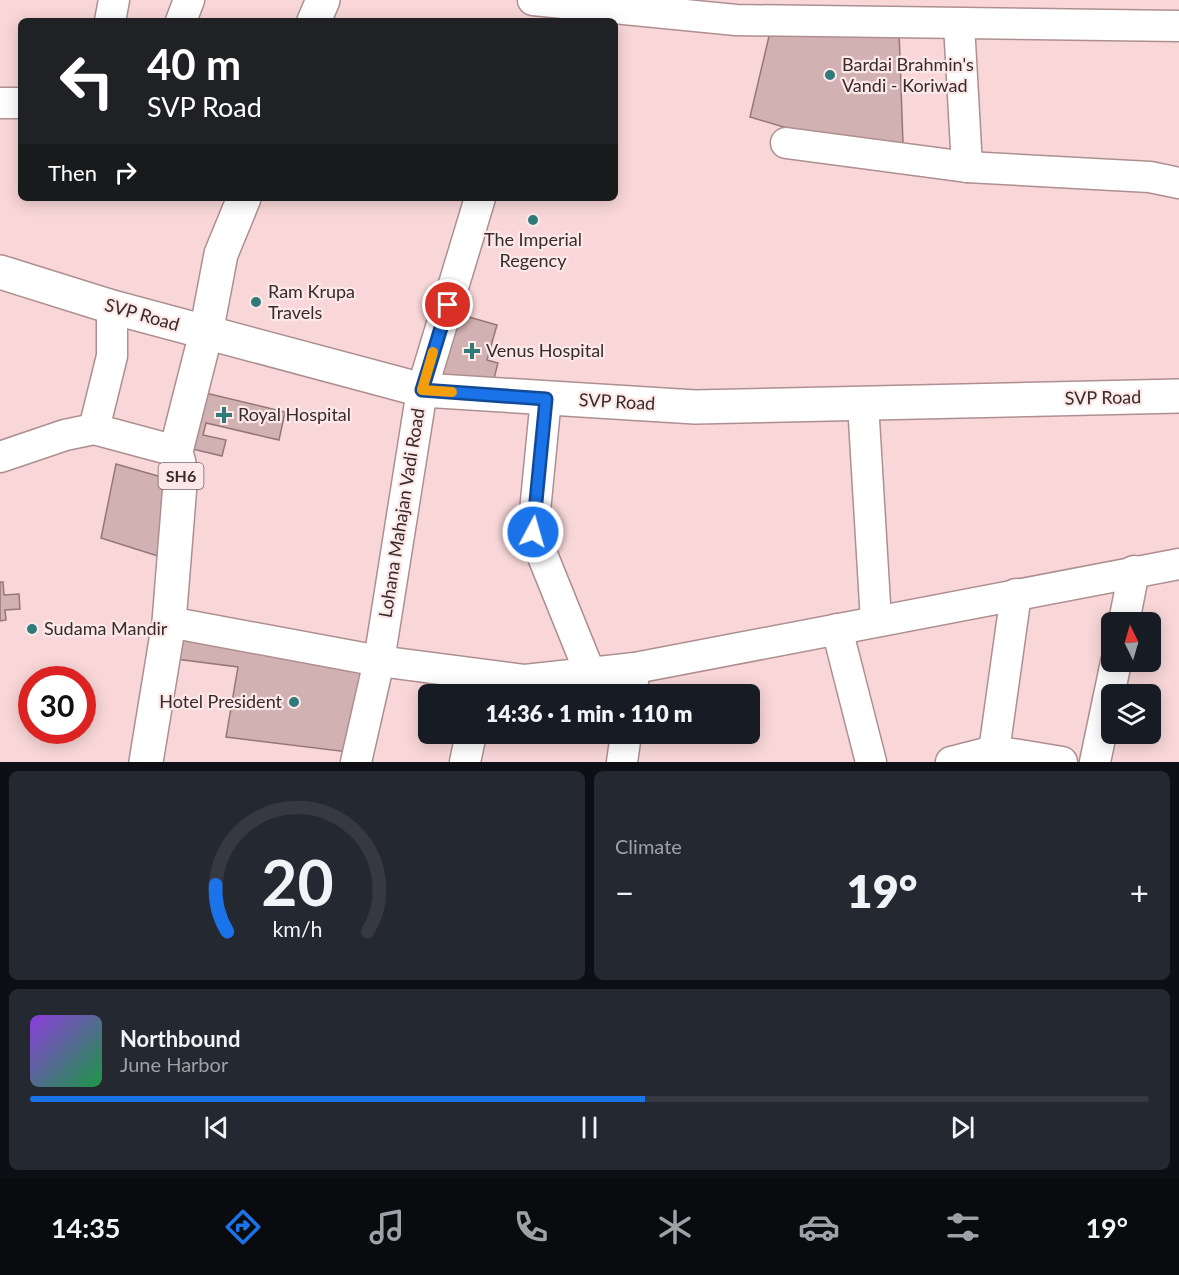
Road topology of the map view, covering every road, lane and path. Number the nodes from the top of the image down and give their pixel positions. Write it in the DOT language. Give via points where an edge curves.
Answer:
graph roads {
  1 [pos="114,0"];
  2 [pos="189,0"];
  3 [pos="323,0"];
  4 [pos="536,6"];
  5 [pos="111,18"];
  6 [pos="182,18"];
  7 [pos="315,18"];
  8 [pos="959,24"];
  9 [pos="1179,27"];
  10 [pos="0,103"];
  11 [pos="18,103"];
  12 [pos="786,143"];
  13 [pos="967,166"];
  14 [pos="1179,183"];
  15 [pos="243,201"];
  16 [pos="479,201"];
  17 [pos="0,272"];
  18 [pos="112,307"];
  19 [pos="206,333"];
  20 [pos="422,390"];
  21 [pos="1179,396"];
  22 [pos="546,399"];
  23 [pos="863,403"];
  24 [pos="94,429"];
  25 [pos="176,451"];
  26 [pos="0,457"];
  27 [pos="1179,564"];
  28 [pos="1134,571"];
  29 [pos="1016,594"];
  30 [pos="1126,612"];
  31 [pos="876,621"];
  32 [pos="169,622"];
  33 [pos="837,629"];
  34 [pos="379,661"];
  35 [pos="1114,672"];
  36 [pos="590,673"];
  37 [pos="633,681"];
  38 [pos="481,684"];
  39 [pos="469,744"];
  40 [pos="625,744"];
  41 [pos="994,751"];
  42 [pos="146,762"];
  43 [pos="356,762"];
  44 [pos="465,762"];
  45 [pos="622,762"];
  46 [pos="871,762"];
  47 [pos="951,762"];
  48 [pos="1062,762"];
  49 [pos="1095,762"];
  1 -- 5 [label="street"];
  2 -- 6 [label="street"];
  3 -- 7 [label="main road"];
  4 -- 8 [label="street" via="736,20"];
  8 -- 9 [label="street"];
  8 -- 13 [label="street"];
  10 -- 11 [label="street"];
  12 -- 13 [label="street"];
  13 -- 14 [label="street" via="1150,177"];
  15 -- 19 [label="main road, SH6" via="221,254"];
  16 -- 20 [label="street, Lohana Mahajan Vadi Road"];
  17 -- 18 [label="main road, SVP Road"];
  18 -- 19 [label="main road, SVP Road"];
  18 -- 24 [label="street" via="112,356"];
  19 -- 20 [label="main road, SVP Road"];
  19 -- 25 [label="main road, SH6"];
  20 -- 22 [label="main road, SVP Road"];
  20 -- 34 [label="street, Lohana Mahajan Vadi Road"];
  21 -- 23 [label="main road, SVP Road"];
  22 -- 23 [label="main road, SVP Road" via="695,407"];
  22 -- 36 [label="street" via="533,532"];
  23 -- 31 [label="street"];
  24 -- 25 [label="street"];
  24 -- 26 [label="street"];
  25 -- 32 [label="main road, SH6" via="181,472"];
  27 -- 28 [label="street"];
  28 -- 29 [label="street"];
  28 -- 30 [label="street"];
  29 -- 31 [label="street"];
  29 -- 41 [label="street"];
  31 -- 33 [label="street"];
  32 -- 34 [label="street"];
  32 -- 42 [label="main road, SH6"];
  33 -- 37 [label="street"];
  33 -- 46 [label="street"];
  34 -- 38 [label="street"];
  34 -- 43 [label="street, Lohana Mahajan Vadi Road"];
  35 -- 49 [label="street"];
  36 -- 37 [label="street"];
  36 -- 38 [label="street"];
  39 -- 44 [label="street"];
  40 -- 45 [label="street"];
  41 -- 47 [label="street"];
  41 -- 48 [label="street"];
}
